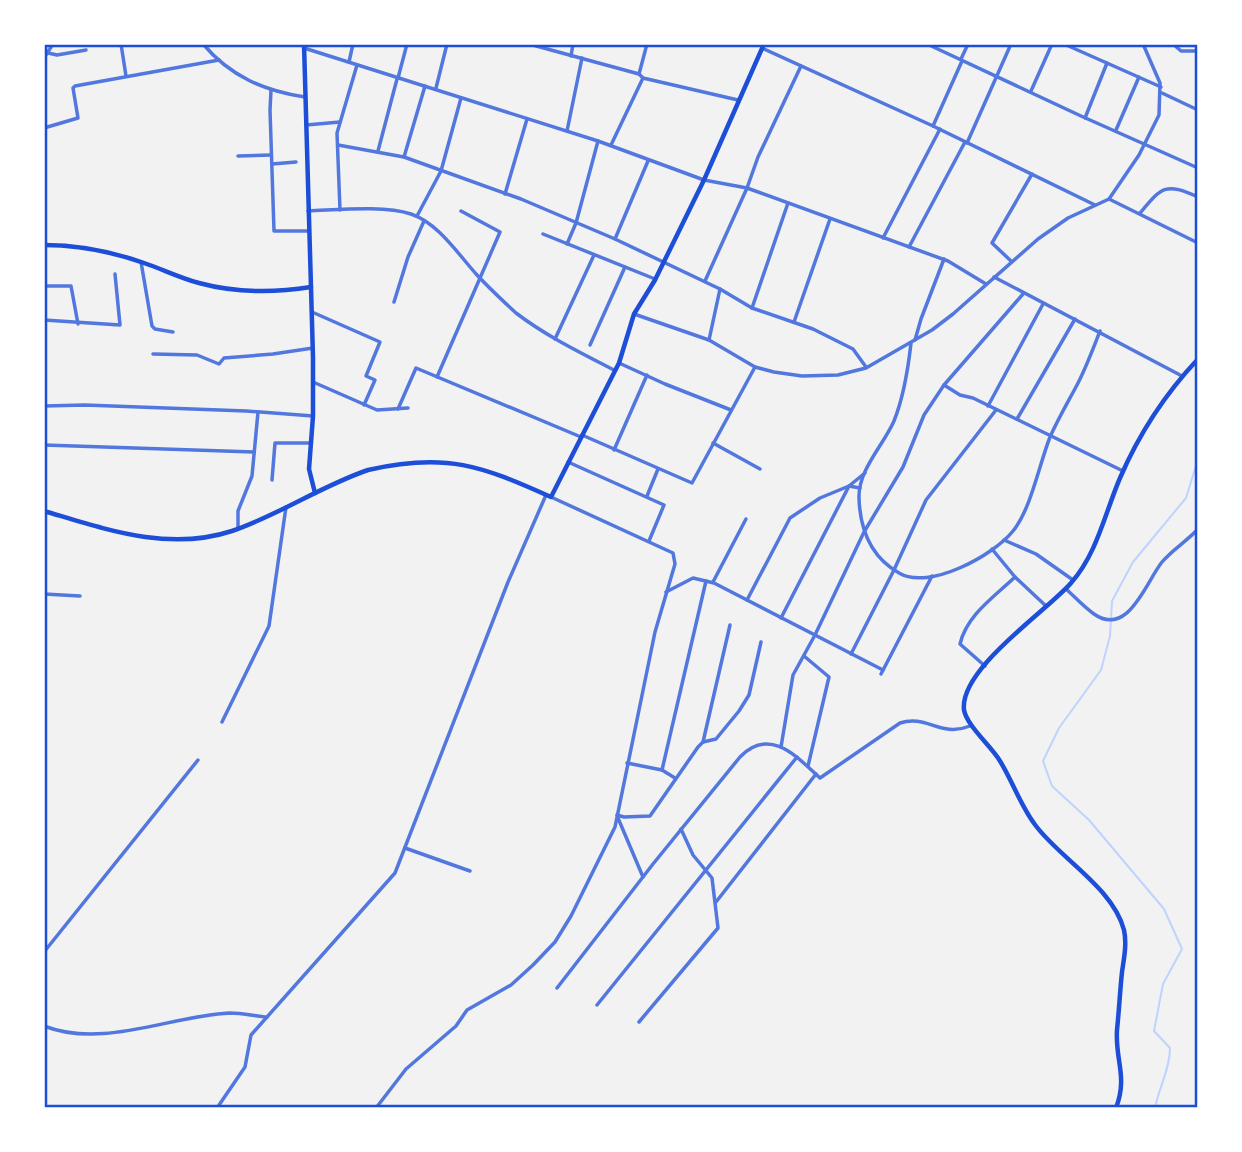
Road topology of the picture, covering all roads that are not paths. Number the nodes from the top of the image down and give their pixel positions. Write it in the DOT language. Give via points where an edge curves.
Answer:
graph roads {
  1 [pos="53,44"];
  2 [pos="121,44"];
  3 [pos="203,44"];
  4 [pos="212,44"];
  5 [pos="354,44"];
  6 [pos="407,44"];
  7 [pos="447,44"];
  8 [pos="528,44"];
  9 [pos="573,44"];
  10 [pos="647,44"];
  11 [pos="927,44"];
  12 [pos="968,44"];
  13 [pos="1011,44"];
  14 [pos="1052,44"];
  15 [pos="1064,44"];
  16 [pos="1143,44"];
  17 [pos="1173,44"];
  18 [pos="304,46"];
  19 [pos="763,46"];
  20 [pos="207,49"];
  21 [pos="86,50"];
  22 [pos="1198,51"];
  23 [pos="48,52"];
  24 [pos="571,56"];
  25 [pos="44,58"];
  26 [pos="582,58"];
  27 [pos="219,60"];
  28 [pos="961,60"];
  29 [pos="349,63"];
  30 [pos="1107,63"];
  31 [pos="357,65"];
  32 [pos="802,66"];
  33 [pos="639,74"];
  34 [pos="997,75"];
  35 [pos="126,76"];
  36 [pos="1139,77"];
  37 [pos="398,78"];
  38 [pos="643,78"];
  39 [pos="425,86"];
  40 [pos="436,88"];
  41 [pos="271,90"];
  42 [pos="1161,90"];
  43 [pos="1031,91"];
  44 [pos="305,97"];
  45 [pos="461,97"];
  46 [pos="738,100"];
  47 [pos="1198,110"];
  48 [pos="1086,118"];
  49 [pos="527,119"];
  50 [pos="340,122"];
  51 [pos="306,125"];
  52 [pos="933,126"];
  53 [pos="44,128"];
  54 [pos="940,129"];
  55 [pos="1115,130"];
  56 [pos="567,131"];
  57 [pos="598,141"];
  58 [pos="966,142"];
  59 [pos="1146,144"];
  60 [pos="338,145"];
  61 [pos="611,145"];
  62 [pos="378,151"];
  63 [pos="271,155"];
  64 [pos="238,156"];
  65 [pos="404,157"];
  66 [pos="648,161"];
  67 [pos="296,162"];
  68 [pos="272,164"];
  69 [pos="1198,168"];
  70 [pos="441,171"];
  71 [pos="1032,173"];
  72 [pos="704,180"];
  73 [pos="747,188"];
  74 [pos="505,194"];
  75 [pos="1198,197"];
  76 [pos="1109,199"];
  77 [pos="788,202"];
  78 [pos="1095,205"];
  79 [pos="340,210"];
  80 [pos="308,211"];
  81 [pos="460,211"];
  82 [pos="1140,214"];
  83 [pos="417,216"];
  84 [pos="830,219"];
  85 [pos="424,221"];
  86 [pos="576,223"];
  87 [pos="309,231"];
  88 [pos="543,234"];
  89 [pos="883,238"];
  90 [pos="615,239"];
  91 [pos="1198,243"];
  92 [pos="567,244"];
  93 [pos="44,245"];
  94 [pos="909,247"];
  95 [pos="594,255"];
  96 [pos="944,259"];
  97 [pos="1011,261"];
  98 [pos="141,262"];
  99 [pos="664,262"];
  100 [pos="625,267"];
  101 [pos="115,274"];
  102 [pos="994,277"];
  103 [pos="481,279"];
  104 [pos="655,279"];
  105 [pos="705,281"];
  106 [pos="986,284"];
  107 [pos="47,286"];
  108 [pos="311,287"];
  109 [pos="720,289"];
  110 [pos="1023,294"];
  111 [pos="394,302"];
  112 [pos="1043,304"];
  113 [pos="752,308"];
  114 [pos="312,312"];
  115 [pos="634,314"];
  116 [pos="1075,319"];
  117 [pos="44,320"];
  118 [pos="794,322"];
  119 [pos="78,324"];
  120 [pos="1100,331"];
  121 [pos="173,332"];
  122 [pos="555,339"];
  123 [pos="709,340"];
  124 [pos="913,342"];
  125 [pos="590,345"];
  126 [pos="313,348"];
  127 [pos="153,354"];
  128 [pos="1198,359"];
  129 [pos="619,363"];
  130 [pos="755,366"];
  131 [pos="866,368"];
  132 [pos="614,370"];
  133 [pos="647,376"];
  134 [pos="1182,376"];
  135 [pos="437,377"];
  136 [pos="313,382"];
  137 [pos="944,385"];
  138 [pos="364,404"];
  139 [pos="988,406"];
  140 [pos="44,407"];
  141 [pos="408,408"];
  142 [pos="398,409"];
  143 [pos="731,410"];
  144 [pos="996,410"];
  145 [pos="258,412"];
  146 [pos="313,416"];
  147 [pos="1017,419"];
  148 [pos="582,436"];
  149 [pos="1051,436"];
  150 [pos="311,443"];
  151 [pos="713,443"];
  152 [pos="44,445"];
  153 [pos="614,450"];
  154 [pos="254,453"];
  155 [pos="568,462"];
  156 [pos="760,469"];
  157 [pos="658,470"];
  158 [pos="866,471"];
  159 [pos="1123,471"];
  160 [pos="272,480"];
  161 [pos="849,486"];
  162 [pos="860,488"];
  163 [pos="314,493"];
  164 [pos="548,496"];
  165 [pos="646,497"];
  166 [pos="286,507"];
  167 [pos="44,512"];
  168 [pos="747,519"];
  169 [pos="238,528"];
  170 [pos="1198,530"];
  171 [pos="864,532"];
  172 [pos="1004,540"];
  173 [pos="649,541"];
  174 [pos="992,549"];
  175 [pos="894,570"];
  176 [pos="932,576"];
  177 [pos="1015,577"];
  178 [pos="1073,580"];
  179 [pos="706,581"];
  180 [pos="713,583"];
  181 [pos="1066,589"];
  182 [pos="666,592"];
  183 [pos="44,594"];
  184 [pos="80,596"];
  185 [pos="747,600"];
  186 [pos="1046,606"];
  187 [pos="781,618"];
  188 [pos="730,625"];
  189 [pos="815,635"];
  190 [pos="761,642"];
  191 [pos="852,654"];
  192 [pos="804,656"];
  193 [pos="985,666"];
  194 [pos="222,722"];
  195 [pos="970,726"];
  196 [pos="703,742"];
  197 [pos="781,747"];
  198 [pos="797,757"];
  199 [pos="198,760"];
  200 [pos="627,763"];
  201 [pos="808,767"];
  202 [pos="663,770"];
  203 [pos="816,774"];
  204 [pos="675,779"];
  205 [pos="617,815"];
  206 [pos="681,829"];
  207 [pos="405,848"];
  208 [pos="705,869"];
  209 [pos="470,870"];
  210 [pos="643,877"];
  211 [pos="715,904"];
  212 [pos="44,952"];
  213 [pos="557,988"];
  214 [pos="597,1004"];
  215 [pos="267,1017"];
  216 [pos="639,1022"];
  217 [pos="44,1026"];
  218 [pos="217,1108"];
  219 [pos="376,1108"];
  220 [pos="1116,1108"];
  1 -- 23 [label="street"];
  2 -- 35 [label="street"];
  3 -- 20 [label="street"];
  4 -- 20 [label="street"];
  5 -- 29 [label="street"];
  6 -- 37 [label="street"];
  7 -- 40 [label="street"];
  8 -- 24 [label="street"];
  9 -- 24 [label="street"];
  10 -- 33 [label="street"];
  11 -- 28 [label="street"];
  12 -- 28 [label="street"];
  13 -- 34 [label="street"];
  14 -- 43 [label="street"];
  15 -- 30 [label="street"];
  16 -- 42 [label="street"];
  17 -- 22 [label="street" via="1181,51"];
  18 -- 29 [label="street"];
  18 -- 44 [label="main road"];
  19 -- 32 [label="street"];
  19 -- 46 [label="main road"];
  20 -- 27 [label="street"];
  21 -- 23 [label="street"];
  23 -- 25 [label="street"];
  24 -- 26 [label="street"];
  26 -- 33 [label="street"];
  26 -- 56 [label="street"];
  27 -- 35 [label="street"];
  27 -- 41 [label="street" via="237,76"];
  28 -- 34 [label="street"];
  28 -- 52 [label="street"];
  29 -- 31 [label="street"];
  30 -- 36 [label="street"];
  30 -- 48 [label="street"];
  31 -- 37 [label="street"];
  31 -- 50 [label="street"];
  32 -- 52 [label="street"];
  32 -- 73 [label="street"];
  33 -- 38 [label="street"];
  34 -- 43 [label="street"];
  34 -- 58 [label="street"];
  35 -- 53 [label="street" via="73,87 78,118"];
  36 -- 42 [label="street"];
  36 -- 55 [label="street"];
  37 -- 39 [label="street"];
  37 -- 62 [label="street"];
  38 -- 46 [label="street"];
  38 -- 61 [label="street"];
  39 -- 40 [label="street"];
  39 -- 65 [label="street"];
  40 -- 45 [label="street"];
  41 -- 44 [label="street"];
  41 -- 63 [label="street"];
  42 -- 47 [label="street"];
  42 -- 59 [label="street" via="1158,120"];
  43 -- 48 [label="street"];
  44 -- 51 [label="main road"];
  45 -- 49 [label="street"];
  45 -- 70 [label="street"];
  46 -- 72 [label="main road"];
  48 -- 55 [label="street"];
  49 -- 56 [label="street"];
  49 -- 74 [label="street"];
  50 -- 51 [label="street"];
  50 -- 60 [label="street"];
  51 -- 80 [label="main road"];
  52 -- 54 [label="street"];
  54 -- 58 [label="street"];
  54 -- 89 [label="street"];
  55 -- 59 [label="street"];
  56 -- 57 [label="street"];
  57 -- 61 [label="street"];
  57 -- 86 [label="street"];
  58 -- 71 [label="street"];
  58 -- 94 [label="street"];
  59 -- 69 [label="street"];
  59 -- 76 [label="street"];
  60 -- 62 [label="street"];
  60 -- 79 [label="street"];
  61 -- 66 [label="street"];
  62 -- 65 [label="street"];
  63 -- 64 [label="street"];
  63 -- 68 [label="street"];
  65 -- 70 [label="street"];
  66 -- 72 [label="street"];
  66 -- 90 [label="street"];
  67 -- 68 [label="street"];
  68 -- 87 [label="street" via="274,231"];
  70 -- 74 [label="street"];
  70 -- 83 [label="street"];
  71 -- 78 [label="street"];
  71 -- 97 [label="street" via="992,243"];
  72 -- 73 [label="street"];
  72 -- 99 [label="main road"];
  73 -- 77 [label="street"];
  73 -- 105 [label="street"];
  74 -- 86 [label="street"];
  75 -- 82 [label="street" via="1167,187 1157,192"];
  76 -- 78 [label="street"];
  76 -- 82 [label="street"];
  77 -- 84 [label="street"];
  77 -- 113 [label="street"];
  78 -- 97 [label="street" via="1068,218"];
  79 -- 80 [label="street"];
  79 -- 83 [label="street" via="399,211"];
  80 -- 87 [label="main road"];
  81 -- 103 [label="street" via="500,232"];
  82 -- 91 [label="street"];
  83 -- 85 [label="street"];
  84 -- 89 [label="street"];
  84 -- 118 [label="street"];
  85 -- 103 [label="street"];
  85 -- 111 [label="street"];
  86 -- 90 [label="street"];
  86 -- 92 [label="street"];
  87 -- 108 [label="main road"];
  88 -- 92 [label="street"];
  89 -- 94 [label="street"];
  90 -- 99 [label="street"];
  92 -- 95 [label="street"];
  93 -- 98 [label="main road"];
  94 -- 96 [label="street"];
  95 -- 100 [label="street"];
  95 -- 122 [label="street"];
  96 -- 106 [label="street"];
  96 -- 124 [label="street"];
  97 -- 102 [label="street"];
  98 -- 108 [label="main road" via="219,288"];
  98 -- 121 [label="street" via="152,326"];
  99 -- 104 [label="main road"];
  99 -- 105 [label="street"];
  100 -- 104 [label="street"];
  100 -- 125 [label="street"];
  101 -- 119 [label="street" via="120,325"];
  102 -- 106 [label="street"];
  102 -- 110 [label="street"];
  103 -- 122 [label="street" via="516,312"];
  103 -- 135 [label="street"];
  104 -- 115 [label="main road"];
  105 -- 109 [label="street"];
  106 -- 124 [label="street"];
  107 -- 119 [label="street" via="71,286"];
  108 -- 114 [label="main road"];
  109 -- 113 [label="street"];
  109 -- 123 [label="street"];
  110 -- 112 [label="street"];
  110 -- 137 [label="street"];
  112 -- 116 [label="street"];
  112 -- 139 [label="street"];
  113 -- 118 [label="street"];
  114 -- 126 [label="main road"];
  114 -- 138 [label="street" via="380,342 366,376 375,380"];
  115 -- 123 [label="street"];
  115 -- 129 [label="main road"];
  116 -- 120 [label="street"];
  116 -- 147 [label="street"];
  117 -- 119 [label="street"];
  118 -- 131 [label="street" via="853,349"];
  120 -- 134 [label="street"];
  120 -- 149 [label="street"];
  122 -- 132 [label="street"];
  123 -- 130 [label="street"];
  124 -- 131 [label="street"];
  124 -- 158 [label="street" via="893,422"];
  126 -- 127 [label="street" via="224,358 219,364 197,355"];
  126 -- 136 [label="main road"];
  128 -- 134 [label="main road"];
  129 -- 132 [label="main road"];
  129 -- 133 [label="street"];
  130 -- 131 [label="street" via="802,376"];
  130 -- 143 [label="street"];
  132 -- 148 [label="main road"];
  133 -- 143 [label="street"];
  133 -- 153 [label="street"];
  134 -- 159 [label="main road"];
  135 -- 142 [label="street" via="416,369"];
  135 -- 148 [label="street"];
  136 -- 138 [label="street"];
  136 -- 146 [label="main road"];
  137 -- 139 [label="street"];
  137 -- 171 [label="street"];
  138 -- 142 [label="street" via="377,410"];
  139 -- 144 [label="street"];
  140 -- 145 [label="street"];
  141 -- 142 [label="street"];
  143 -- 151 [label="street"];
  144 -- 147 [label="street"];
  144 -- 175 [label="street" via="926,500"];
  145 -- 146 [label="street"];
  145 -- 154 [label="street"];
  146 -- 150 [label="main road"];
  147 -- 149 [label="street"];
  148 -- 153 [label="street"];
  148 -- 155 [label="main road"];
  149 -- 159 [label="street"];
  149 -- 172 [label="street" via="1028,501"];
  150 -- 160 [label="street" via="275,443"];
  150 -- 163 [label="main road" via="309,469"];
  151 -- 156 [label="street"];
  151 -- 157 [label="street" via="694,482"];
  152 -- 154 [label="street"];
  153 -- 157 [label="street"];
  154 -- 169 [label="street" via="252,476 238,511"];
  155 -- 164 [label="main road"];
  155 -- 165 [label="street"];
  157 -- 165 [label="street"];
  158 -- 161 [label="street"];
  158 -- 162 [label="street"];
  159 -- 178 [label="main road" via="1096,542"];
  161 -- 162 [label="street"];
  161 -- 185 [label="street" via="790,517"];
  161 -- 187 [label="street"];
  162 -- 171 [label="street"];
  163 -- 164 [label="main road" via="368,470 431,462 483,469"];
  163 -- 166 [label="main road"];
  164 -- 173 [label="street"];
  164 -- 207 [label="street" via="513,569"];
  165 -- 173 [label="street" via="664,505"];
  166 -- 169 [label="main road"];
  166 -- 194 [label="street" via="269,626"];
  167 -- 169 [label="main road" via="156,539 204,537"];
  168 -- 180 [label="street"];
  170 -- 181 [label="street" via="1163,560 1127,615 1115,620 1096,616"];
  171 -- 175 [label="street" via="873,552"];
  171 -- 189 [label="street"];
  172 -- 174 [label="street"];
  172 -- 178 [label="street" via="1036,554"];
  173 -- 182 [label="street" via="673,553 675,564"];
  174 -- 176 [label="street" via="957,569"];
  174 -- 177 [label="street"];
  175 -- 176 [label="street" via="909,578"];
  175 -- 191 [label="street"];
  176 -- 191 [label="street" via="882,672"];
  177 -- 186 [label="street"];
  177 -- 193 [label="street" via="963,629 960,644"];
  178 -- 181 [label="main road"];
  179 -- 180 [label="street"];
  179 -- 182 [label="street" via="693,578"];
  179 -- 202 [label="street"];
  180 -- 185 [label="street"];
  181 -- 186 [label="main road"];
  182 -- 200 [label="street"];
  183 -- 184 [label="street"];
  185 -- 187 [label="street"];
  186 -- 193 [label="main road"];
  187 -- 189 [label="street"];
  188 -- 196 [label="street"];
  189 -- 191 [label="street"];
  189 -- 192 [label="street"];
  190 -- 196 [label="street" via="749,695 716,739"];
  192 -- 197 [label="street" via="793,675"];
  192 -- 201 [label="street" via="829,677"];
  193 -- 195 [label="main road" via="965,701"];
  195 -- 203 [label="street" via="944,730 910,720 900,723 820,778"];
  195 -- 220 [label="main road" via="1010,776 1033,823 1107,899 1121,920 1125,944 1117,1042 1122,1091"];
  196 -- 204 [label="street"];
  197 -- 198 [label="street"];
  197 -- 206 [label="street" via="765,743 745,752"];
  198 -- 201 [label="street"];
  198 -- 208 [label="street"];
  199 -- 212 [label="street"];
  200 -- 202 [label="street"];
  200 -- 205 [label="street"];
  201 -- 203 [label="street"];
  202 -- 204 [label="street"];
  203 -- 211 [label="street"];
  204 -- 205 [label="street" via="650,816"];
  205 -- 210 [label="street"];
  205 -- 219 [label="street" via="603,853 555,943 511,985 467,1010 456,1026 406,1069"];
  206 -- 208 [label="street"];
  206 -- 210 [label="street"];
  207 -- 209 [label="street"];
  207 -- 215 [label="street" via="394,873"];
  208 -- 211 [label="street" via="712,878"];
  208 -- 214 [label="street"];
  210 -- 213 [label="street"];
  211 -- 216 [label="street" via="718,929"];
  215 -- 217 [label="street" via="230,1013 86,1034"];
  215 -- 218 [label="street" via="251,1035 245,1067"];
}
